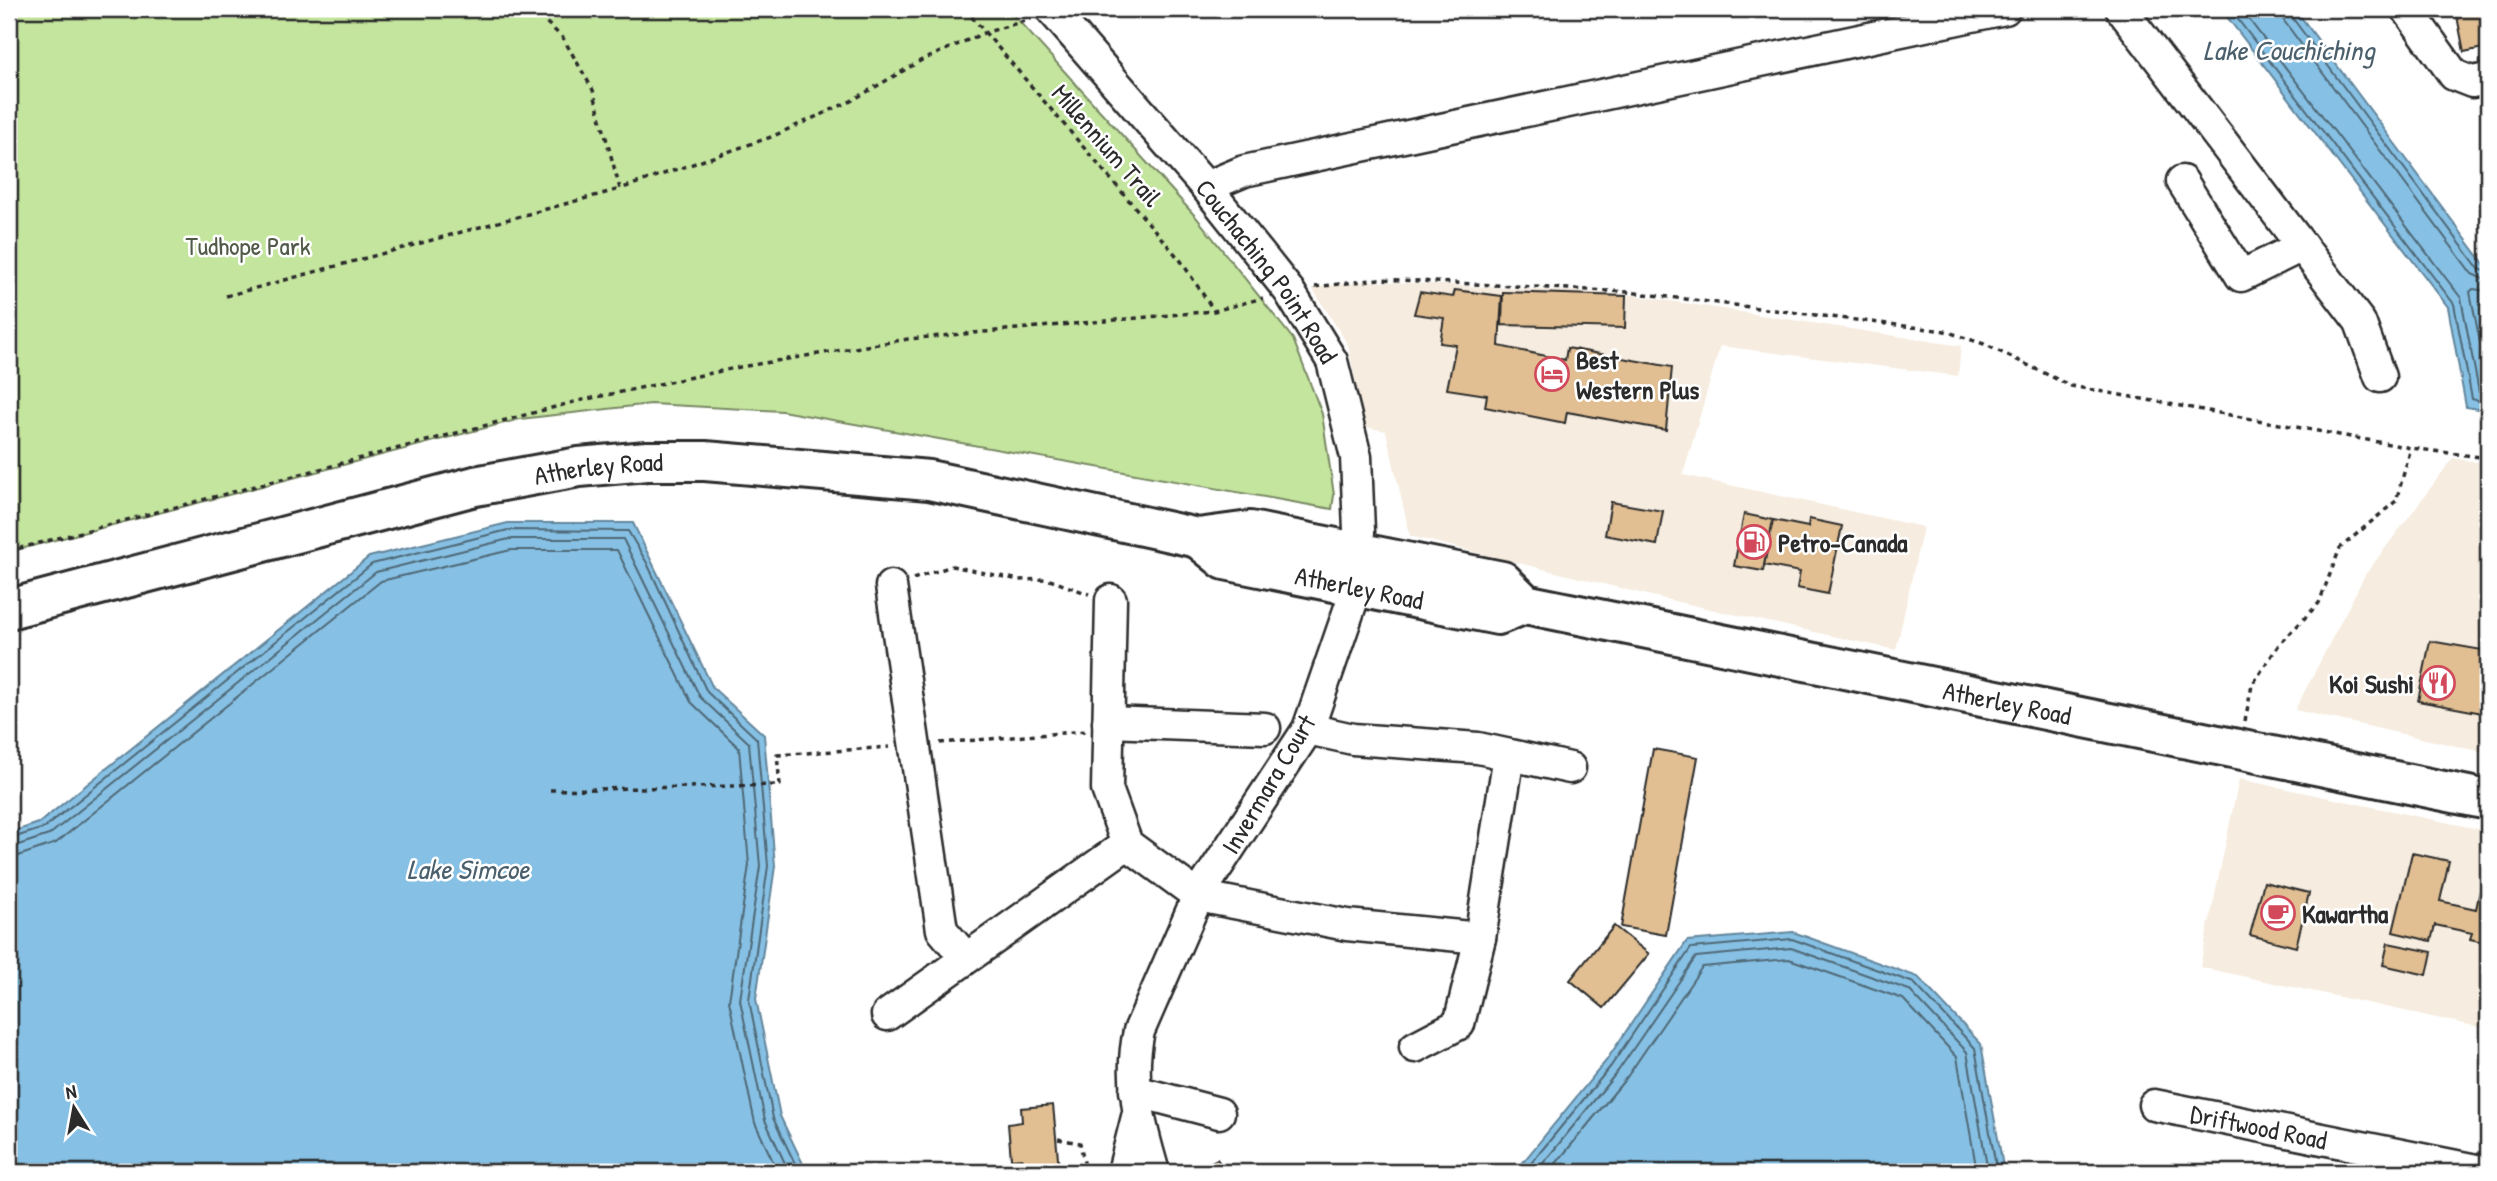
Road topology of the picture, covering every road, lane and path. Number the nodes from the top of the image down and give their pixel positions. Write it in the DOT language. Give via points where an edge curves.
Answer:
graph roads {
  1 [pos="531,9"];
  2 [pos="965,9"];
  3 [pos="2005,9"];
  4 [pos="2121,9"];
  5 [pos="2407,9"];
  6 [pos="1052,10"];
  7 [pos="984,33"];
  8 [pos="2488,79"];
  9 [pos="2182,181"];
  10 [pos="1206,187"];
  11 [pos="620,189"];
  12 [pos="2302,246"];
  13 [pos="1289,291"];
  14 [pos="226,296"];
  15 [pos="1214,311"];
  16 [pos="2379,377"];
  17 [pos="2411,448"];
  18 [pos="2488,458"];
  19 [pos="9,551"];
  20 [pos="1358,571"];
  21 [pos="891,586"];
  22 [pos="1111,600"];
  23 [pos="9,609"];
  24 [pos="1108,722"];
  25 [pos="1265,728"];
  26 [pos="1308,729"];
  27 [pos="2238,749"];
  28 [pos="1509,755"];
  29 [pos="1570,768"];
  30 [pos="768,784"];
  31 [pos="550,790"];
  32 [pos="2488,800"];
  33 [pos="1127,844"];
  34 [pos="1198,897"];
  35 [pos="1480,938"];
  36 [pos="965,957"];
  37 [pos="887,1015"];
  38 [pos="1415,1046"];
  39 [pos="1136,1102"];
  40 [pos="2154,1105"];
  41 [pos="1219,1113"];
  42 [pos="1058,1139"];
  43 [pos="1086,1172"];
  44 [pos="1123,1172"];
  45 [pos="1154,1172"];
  46 [pos="2486,1172"];
  1 -- 11 [label="path" via="563,38 593,90"];
  2 -- 7 [label="path, Millennium Trail"];
  3 -- 10 [label="street" via="1244,171"];
  4 -- 12 [label="street"];
  5 -- 8 [label="street" via="2454,75 2472,82"];
  6 -- 7 [label="path"];
  6 -- 10 [label="street, Couchaching Point Road"];
  7 -- 11 [label="path" via="920,61 851,102 771,137"];
  7 -- 15 [label="path, Millennium Trail" via="1181,261"];
  9 -- 12 [label="street" via="2241,276"];
  10 -- 13 [label="street, Couchaching Point Road"];
  11 -- 14 [label="path"];
  12 -- 16 [label="street" via="2361,322"];
  13 -- 15 [label="path"];
  13 -- 17 [label="path" via="1379,279 1628,292 1945,331 1984,344 2071,386"];
  13 -- 20 [label="street, Couchaching Point Road" via="1332,361 1346,411 1356,457"];
  15 -- 19 [label="path" via="908,339 740,367 578,401"];
  17 -- 18 [label="path"];
  17 -- 27 [label="path" via="2396,501 2340,548 2319,603 2278,646 2252,685"];
  20 -- 23 [label="highway, Atherley Road" via="1225,560 1198,538 929,480 705,461 647,461 579,467 475,486"];
  20 -- 26 [label="street, Invermara Court"];
  20 -- 27 [label="highway, Atherley Road" via="1499,615 1525,604"];
  21 -- 22 [label="path" via="952,566 1019,580 1047,579"];
  21 -- 36 [label="street" via="942,930"];
  22 -- 24 [label="street"];
  24 -- 25 [label="street"];
  24 -- 33 [label="street" via="1107,789"];
  26 -- 28 [label="street" via="1353,739 1478,748"];
  26 -- 34 [label="street, Invermara Court"];
  27 -- 32 [label="highway, Atherley Road"];
  28 -- 29 [label="street"];
  28 -- 35 [label="street"];
  30 -- 31 [label="path"];
  33 -- 34 [label="street"];
  33 -- 36 [label="street"];
  34 -- 35 [label="street" via="1347,925"];
  34 -- 39 [label="street, Invermara Court" via="1139,1031 1134,1052"];
  35 -- 38 [label="street" via="1459,1024"];
  36 -- 37 [label="street"];
  39 -- 41 [label="street"];
  39 -- 44 [label="street"];
  39 -- 45 [label="street"];
  40 -- 46 [label="street, Driftwood Road"];
  42 -- 43 [label="path" via="1080,1143"];
}
